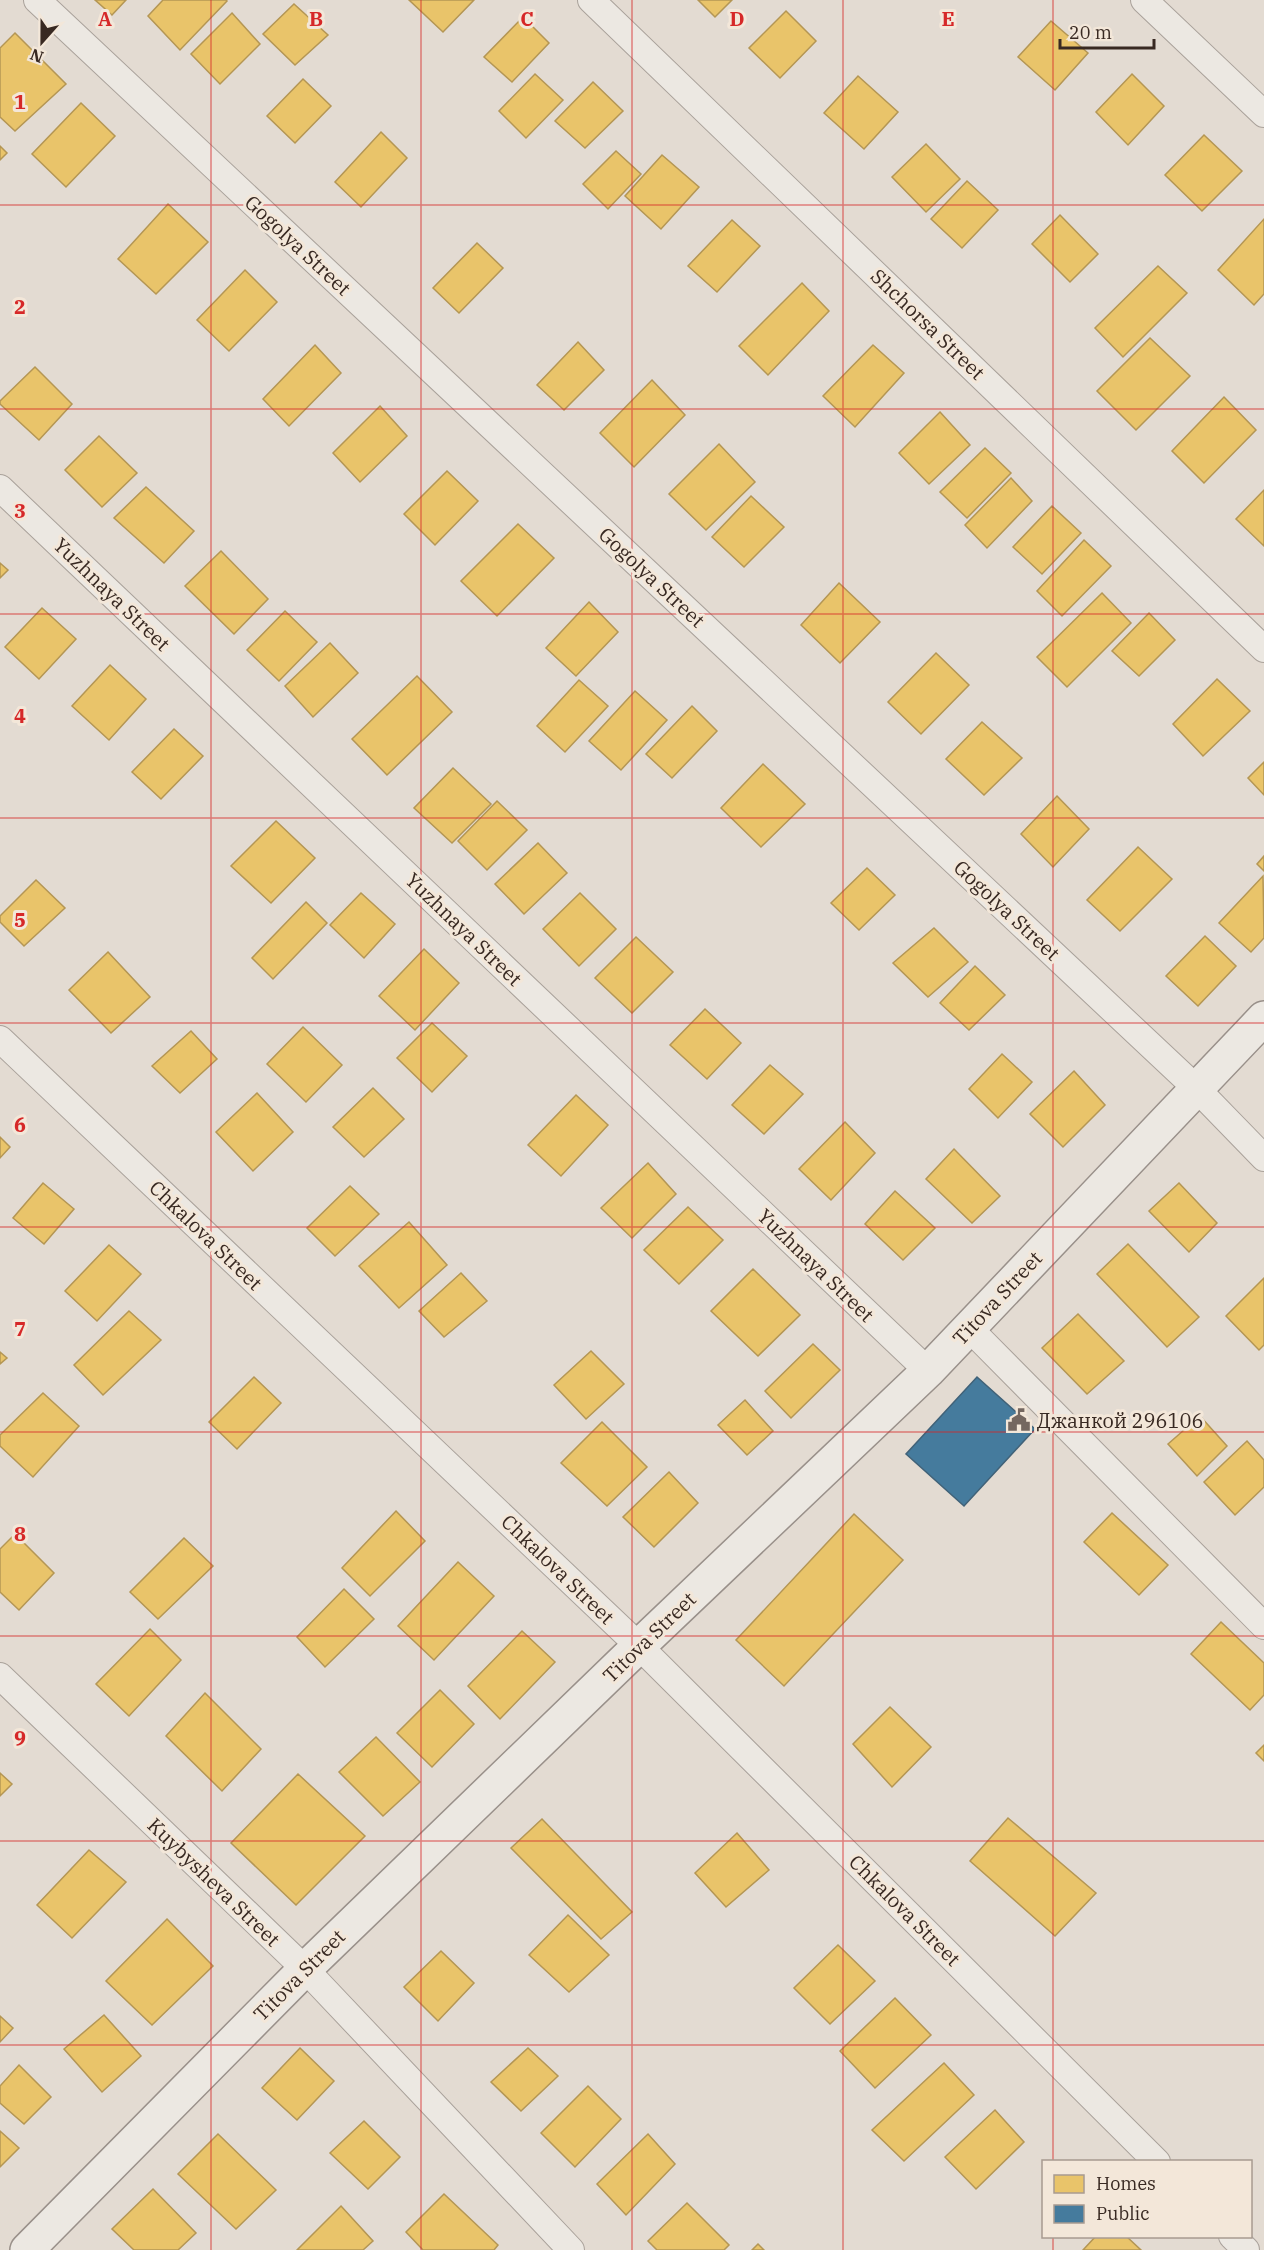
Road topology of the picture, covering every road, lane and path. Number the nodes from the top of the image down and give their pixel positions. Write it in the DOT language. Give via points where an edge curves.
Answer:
graph roads {
  1 [pos="37,0"];
  2 [pos="591,0"];
  3 [pos="1144,0"];
  4 [pos="1264,114"];
  5 [pos="0,488"];
  6 [pos="1264,649"];
  7 [pos="1264,1018"];
  8 [pos="0,1039"];
  9 [pos="1196,1088"];
  10 [pos="1264,1158"];
  11 [pos="969,1328"];
  12 [pos="928,1371"];
  13 [pos="1264,1626"];
  14 [pos="639,1646"];
  15 [pos="0,1676"];
  16 [pos="305,1969"];
  17 [pos="1155,2160"];
  18 [pos="1234,2238"];
  19 [pos="27,2250"];
  20 [pos="571,2250"];
  21 [pos="1246,2250"];
  1 -- 9 [label="street, Gogolya Street"];
  2 -- 6 [label="street, Shchorsa Street"];
  3 -- 4 [label="street"];
  5 -- 12 [label="street, Yuzhnaya Street"];
  7 -- 9 [label="main road, Titova Street"];
  8 -- 14 [label="street, Chkalova Street"];
  9 -- 10 [label="street, Gogolya Street"];
  9 -- 11 [label="main road, Titova Street"];
  11 -- 12 [label="main road, Titova Street"];
  11 -- 13 [label="street"];
  12 -- 14 [label="main road, Titova Street"];
  14 -- 16 [label="main road, Titova Street"];
  14 -- 17 [label="street, Chkalova Street"];
  15 -- 16 [label="street, Kuybysheva Street"];
  16 -- 19 [label="main road, Titova Street"];
  16 -- 20 [label="street, Kuybysheva Street"];
  18 -- 21 [label="street"];
}
